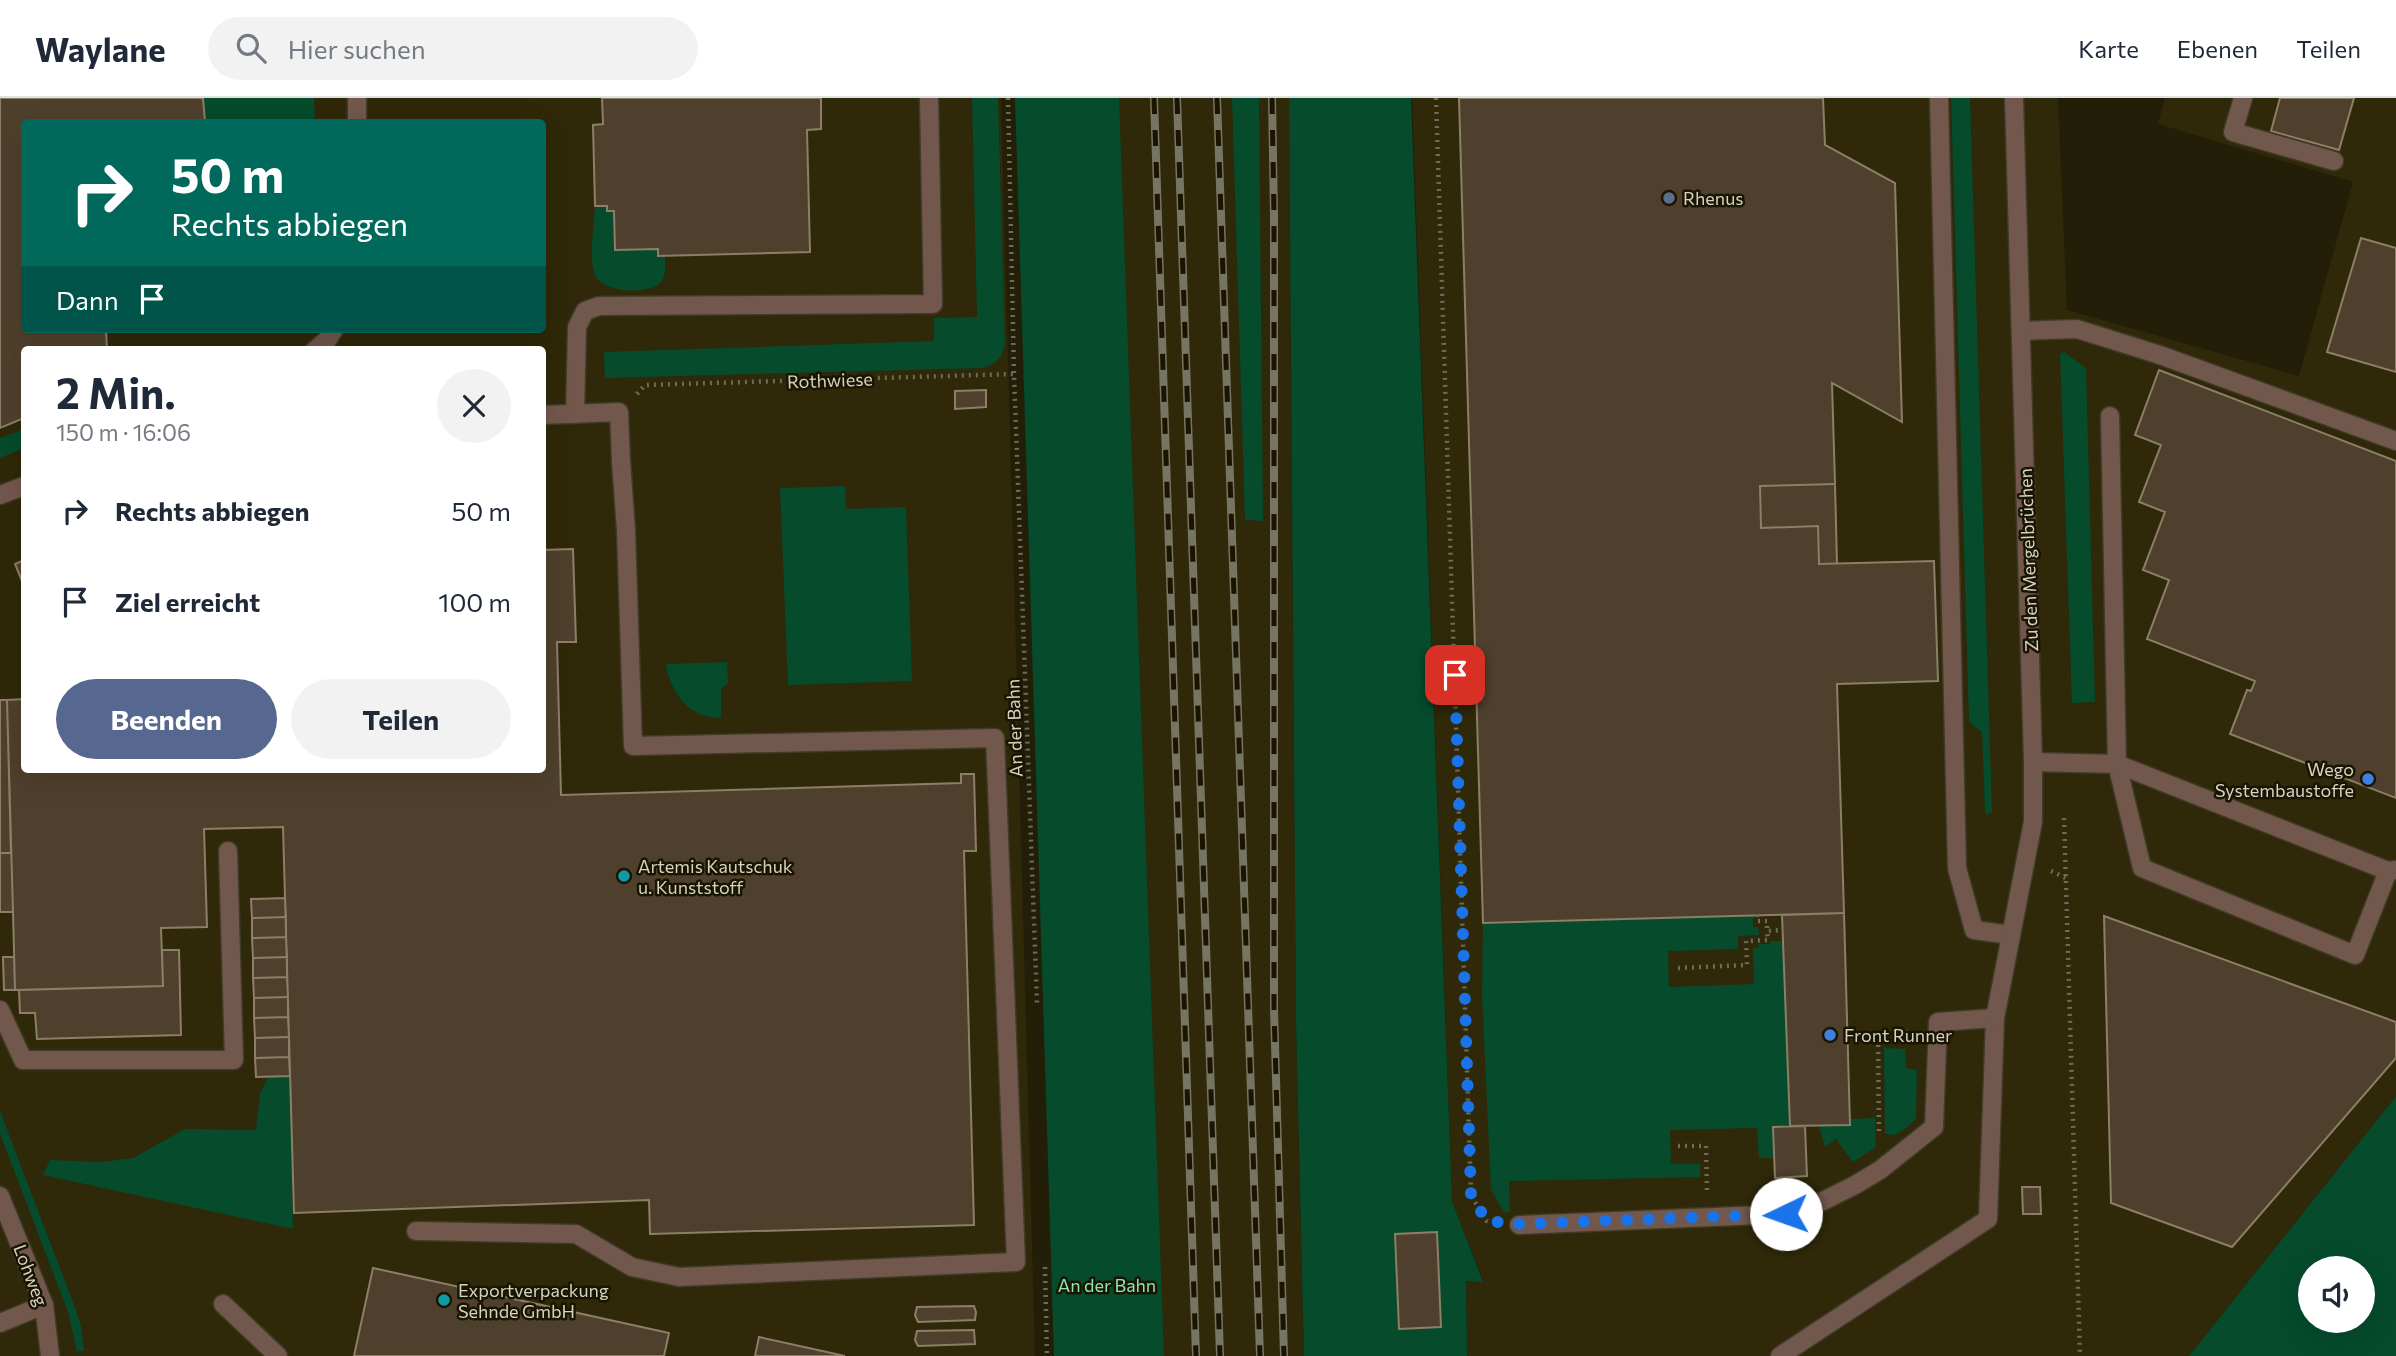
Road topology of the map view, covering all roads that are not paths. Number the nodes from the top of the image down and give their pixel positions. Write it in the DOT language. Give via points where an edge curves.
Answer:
graph roads {
  1 [pos="356,98"];
  2 [pos="929,98"];
  3 [pos="1939,98"];
  4 [pos="2014,98"];
  5 [pos="2243,98"];
  6 [pos="357,119"];
  7 [pos="2334,161"];
  8 [pos="2021,331"];
  9 [pos="332,333"];
  10 [pos="319,346"];
  11 [pos="575,414"];
  12 [pos="546,415"];
  13 [pos="2110,416"];
  14 [pos="2396,442"];
  15 [pos="21,486"];
  16 [pos="0,495"];
  17 [pos="2033,762"];
  18 [pos="2117,764"];
  19 [pos="228,851"];
  20 [pos="2392,871"];
  21 [pos="2011,935"];
  22 [pos="0,1010"];
  23 [pos="1995,1018"];
  24 [pos="0,1196"];
  25 [pos="1519,1224"];
  26 [pos="416,1231"];
  27 [pos="223,1304"];
  28 [pos="44,1305"];
  29 [pos="0,1323"];
  30 [pos="50,1356"];
  31 [pos="278,1356"];
  32 [pos="1780,1356"];
  1 -- 6 [label="street"];
  2 -- 11 [label="street" via="933,304 600,306 585,311 577,327"];
  3 -- 21 [label="street" via="1957,867 1974,930"];
  4 -- 8 [label="street, Zu den Mergelbrüchen"];
  5 -- 7 [label="street" via="2233,132"];
  8 -- 14 [label="street" via="2077,329"];
  8 -- 17 [label="street, Zu den Mergelbrüchen"];
  9 -- 10 [label="street"];
  11 -- 12 [label="street"];
  11 -- 26 [label="street" via="619,412 633,746 995,738 1016,1262 679,1277 632,1268 576,1234"];
  13 -- 18 [label="street"];
  15 -- 16 [label="street"];
  17 -- 18 [label="street"];
  17 -- 21 [label="street, Zu den Mergelbrüchen" via="2033,822"];
  18 -- 20 [label="street"];
  18 -- 20 [label="street" via="2142,868 2355,955"];
  19 -- 22 [label="street" via="234,1060 23,1060"];
  21 -- 23 [label="street, Zu den Mergelbrüchen"];
  23 -- 25 [label="street" via="1938,1022 1934,1127 1880,1170 1821,1202 1786,1214"];
  23 -- 32 [label="street, Zu den Mergelbrüchen" via="1989,1219"];
  24 -- 28 [label="street, Lohweg"];
  27 -- 31 [label="street"];
  28 -- 29 [label="street"];
  28 -- 30 [label="street, Lohweg"];
}
